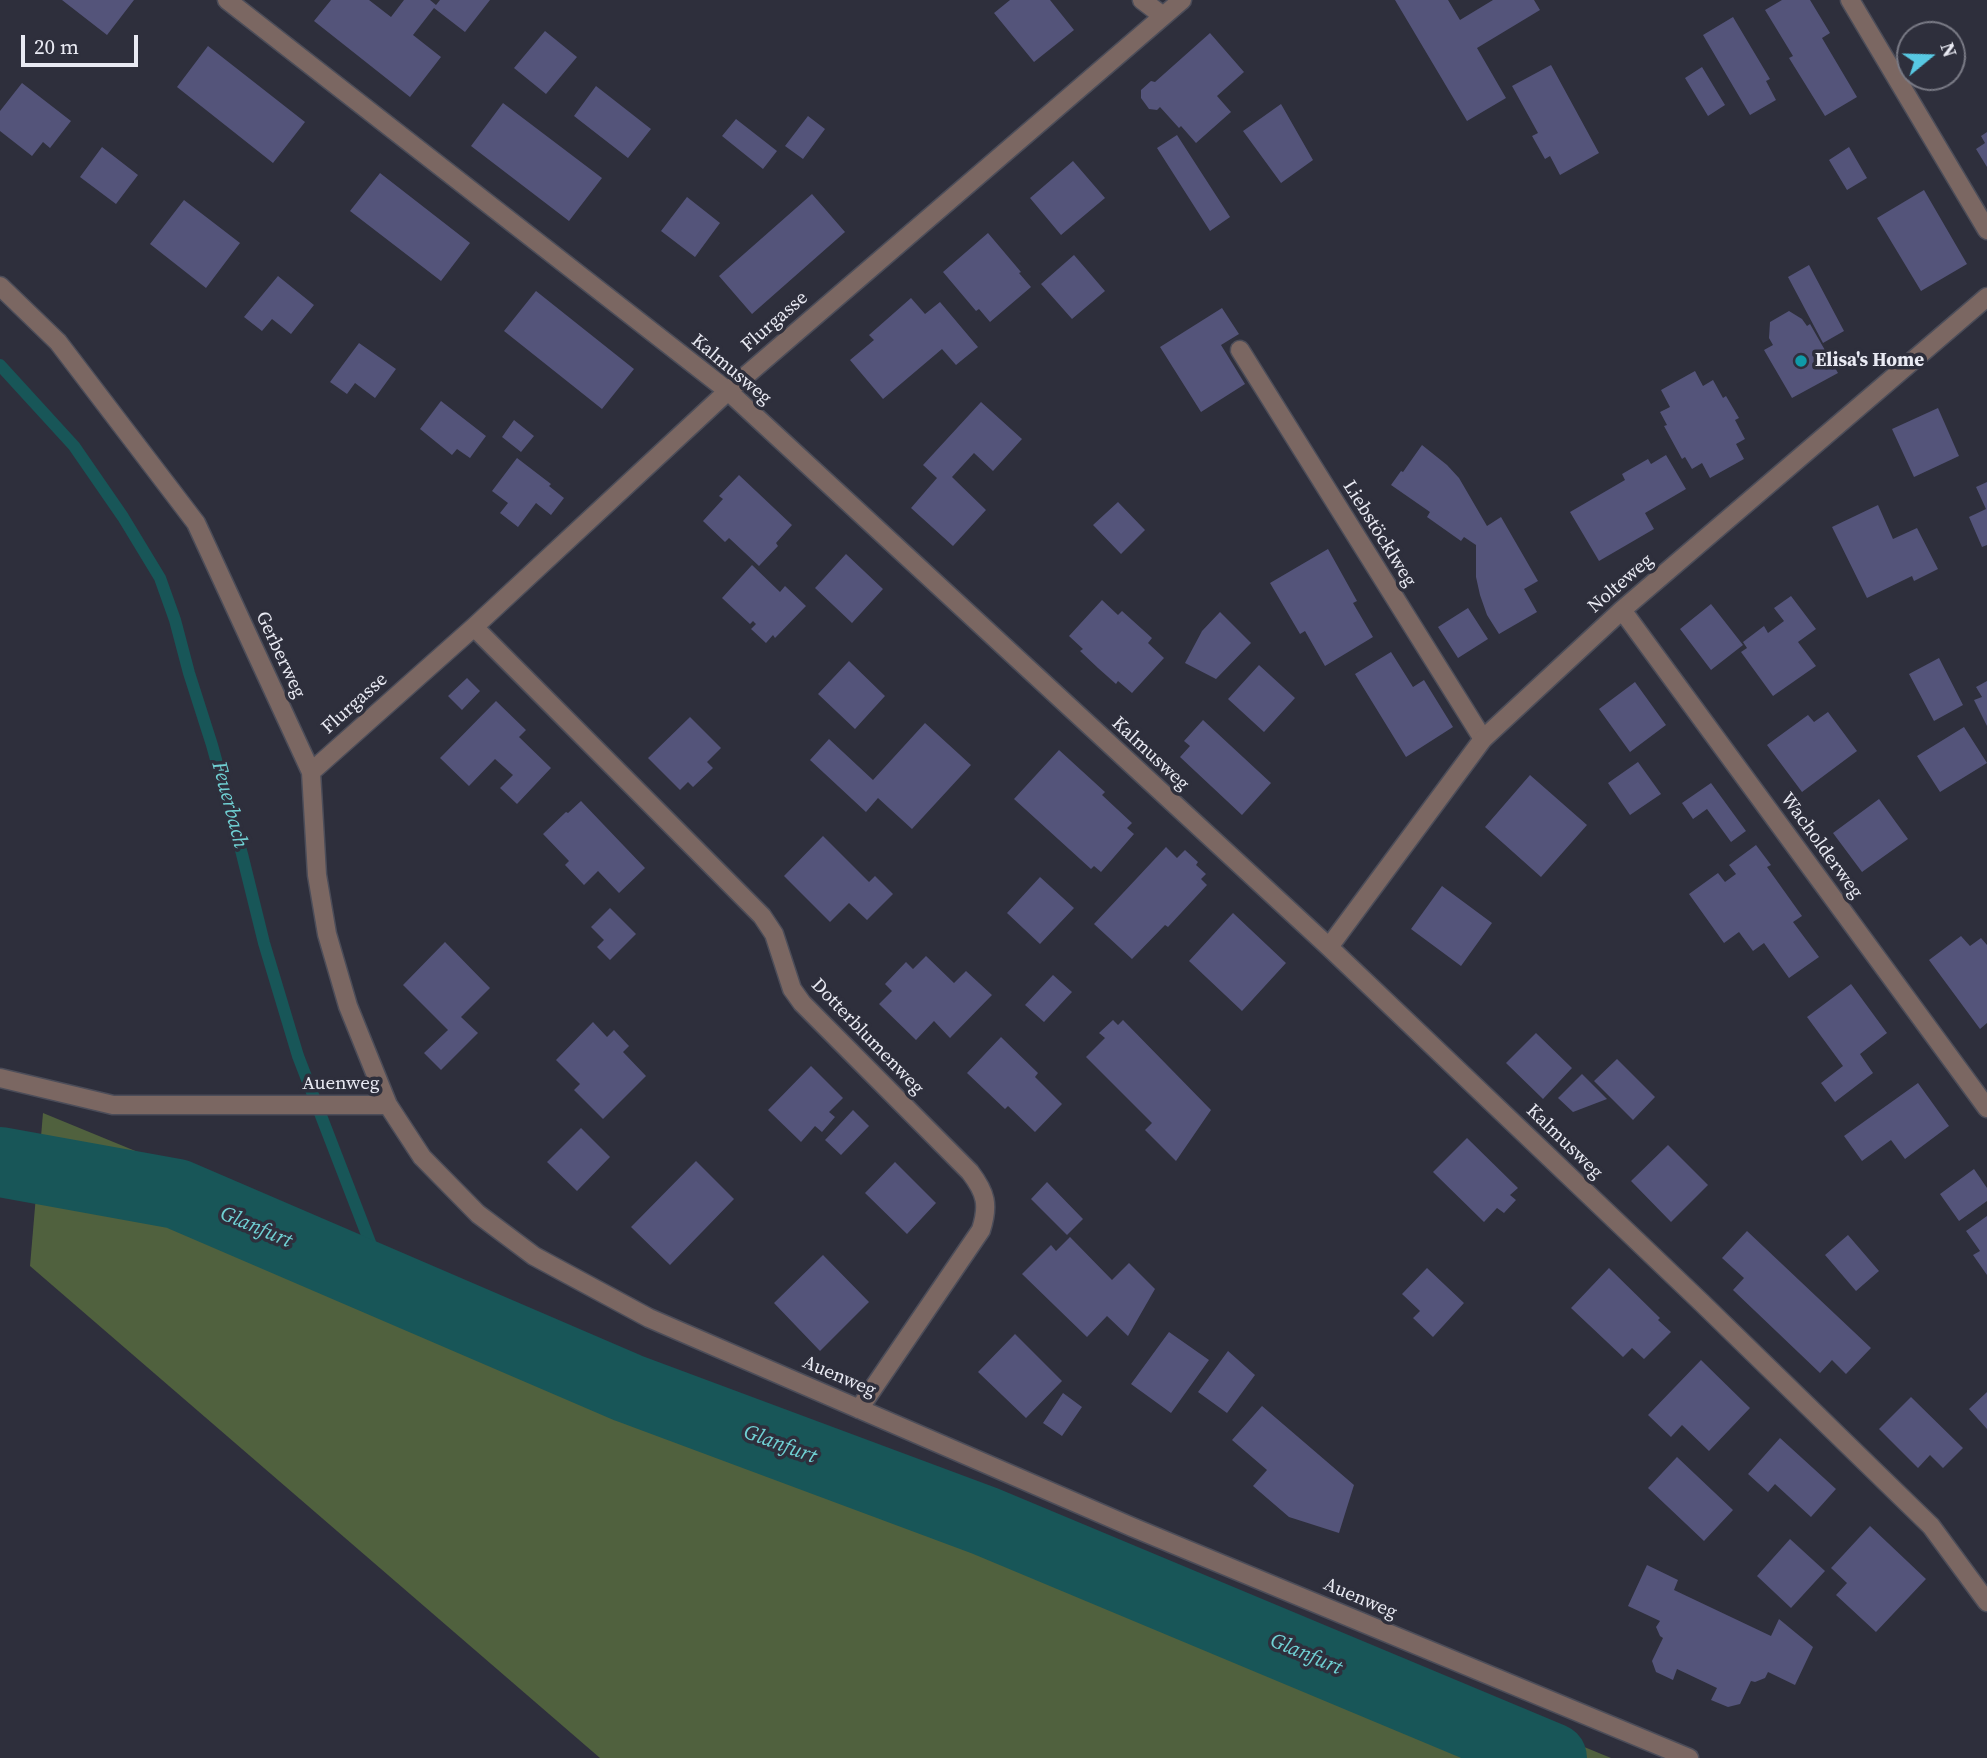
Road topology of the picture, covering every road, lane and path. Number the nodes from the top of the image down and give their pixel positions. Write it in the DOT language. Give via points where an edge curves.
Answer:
graph roads {
  1 [pos="227,0"];
  2 [pos="1142,0"];
  3 [pos="1182,0"];
  4 [pos="1850,0"];
  5 [pos="250,7"];
  6 [pos="1163,16"];
  7 [pos="1987,230"];
  8 [pos="0,286"];
  9 [pos="1987,297"];
  10 [pos="1240,350"];
  11 [pos="727,391"];
  12 [pos="1622,610"];
  13 [pos="474,626"];
  14 [pos="1483,740"];
  15 [pos="311,772"];
  16 [pos="1329,947"];
  17 [pos="0,1078"];
  18 [pos="388,1105"];
  19 [pos="1987,1108"];
  20 [pos="859,1409"];
  21 [pos="1987,1602"];
  22 [pos="1689,1758"];
  1 -- 5 [label="street, Kalmusweg"];
  2 -- 6 [label="street"];
  3 -- 6 [label="street, Flurgasse"];
  4 -- 7 [label="street"];
  5 -- 11 [label="street, Kalmusweg"];
  6 -- 11 [label="street, Flurgasse"];
  8 -- 15 [label="street, Gerberweg" via="58,342 196,523"];
  9 -- 12 [label="street, Nolteweg"];
  10 -- 14 [label="street, Liebstöcklweg"];
  11 -- 13 [label="street, Flurgasse"];
  11 -- 16 [label="street, Kalmusweg"];
  12 -- 14 [label="street, Nolteweg"];
  12 -- 19 [label="street, Wacholderweg"];
  13 -- 15 [label="street, Flurgasse"];
  13 -- 20 [label="street, Dotterblumenweg" via="762,916 802,1003 980,1186 986,1202 981,1230"];
  14 -- 16 [label="street, Nolteweg"];
  15 -- 18 [label="street, Gerberweg" via="317,875 327,934 348,1006"];
  16 -- 21 [label="street, Kalmusweg" via="1931,1526"];
  17 -- 18 [label="street, Auenweg" via="113,1105"];
  18 -- 20 [label="street, Auenweg" via="422,1157 478,1214 534,1256 649,1318"];
  20 -- 22 [label="street, Auenweg"];
}
